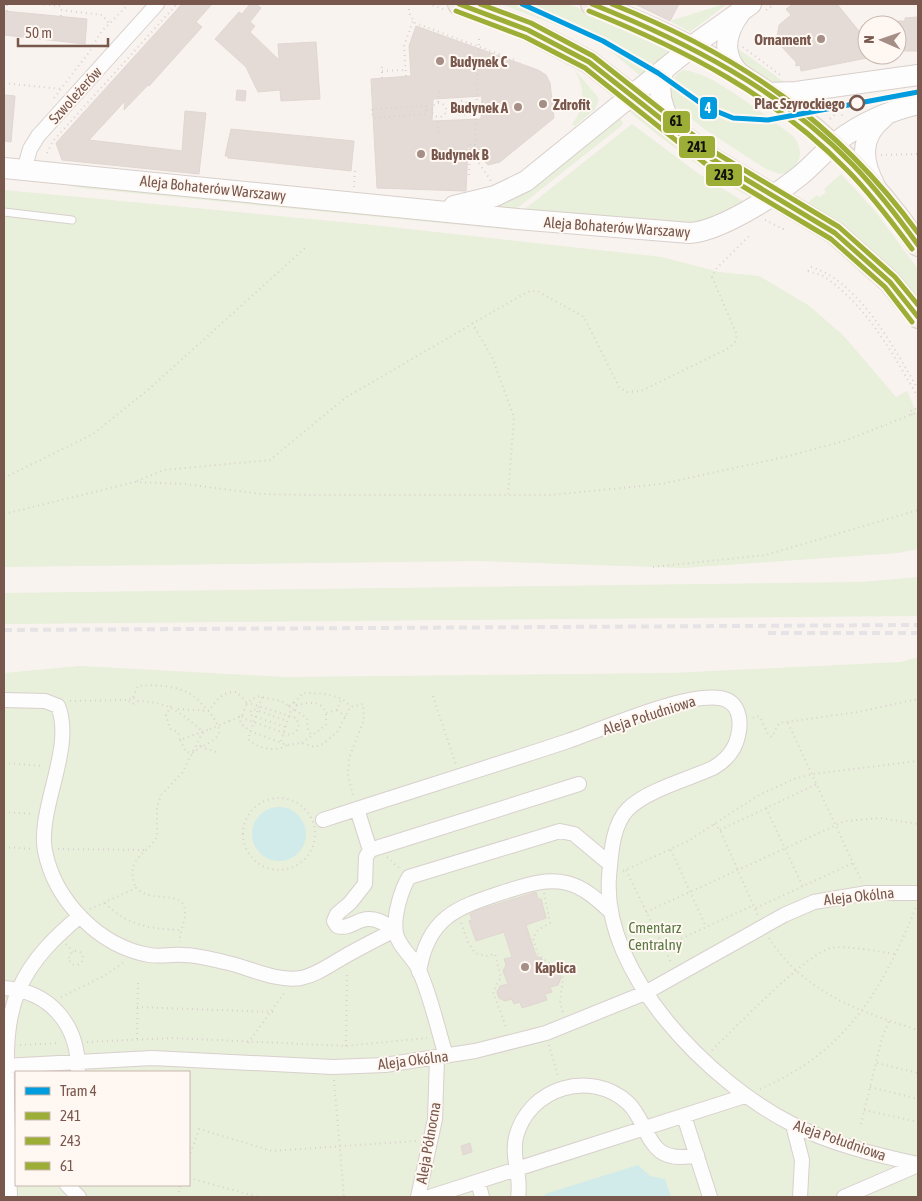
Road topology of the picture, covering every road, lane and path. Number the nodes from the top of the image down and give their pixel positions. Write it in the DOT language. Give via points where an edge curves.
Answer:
graph roads {
  1 [pos="7,4"];
  2 [pos="39,4"];
  3 [pos="129,4"];
  4 [pos="157,4"];
  5 [pos="177,4"];
  6 [pos="409,4"];
  7 [pos="459,4"];
  8 [pos="592,4"];
  9 [pos="62,5"];
  10 [pos="746,8"];
  11 [pos="62,10"];
  12 [pos="6,11"];
  13 [pos="61,16"];
  14 [pos="413,21"];
  15 [pos="109,23"];
  16 [pos="479,38"];
  17 [pos="477,46"];
  18 [pos="692,46"];
  19 [pos="743,47"];
  20 [pos="515,60"];
  21 [pos="382,66"];
  22 [pos="664,69"];
  23 [pos="406,70"];
  24 [pos="382,71"];
  25 [pos="738,72"];
  26 [pos="918,75"];
  27 [pos="406,76"];
  28 [pos="382,78"];
  29 [pos="787,80"];
  30 [pos="4,83"];
  31 [pos="61,88"];
  32 [pos="438,90"];
  33 [pos="768,93"];
  34 [pos="632,95"];
  35 [pos="52,100"];
  36 [pos="438,102"];
  37 [pos="918,104"];
  38 [pos="402,107"];
  39 [pos="454,108"];
  40 [pos="470,108"];
  41 [pos="476,108"];
  42 [pos="482,108"];
  43 [pos="446,109"];
  44 [pos="426,110"];
  45 [pos="431,110"];
  46 [pos="840,110"];
  47 [pos="895,110"];
  48 [pos="402,116"];
  49 [pos="438,117"];
  50 [pos="841,118"];
  51 [pos="438,133"];
  52 [pos="684,138"];
  53 [pos="475,145"];
  54 [pos="832,145"];
  55 [pos="47,153"];
  56 [pos="918,154"];
  57 [pos="878,155"];
  58 [pos="4,168"];
  59 [pos="24,170"];
  60 [pos="355,171"];
  61 [pos="486,174"];
  62 [pos="469,175"];
  63 [pos="353,192"];
  64 [pos="878,192"];
  65 [pos="772,195"];
  66 [pos="422,209"];
  67 [pos="4,212"];
  68 [pos="760,217"];
  69 [pos="72,220"];
  70 [pos="787,226"];
  71 [pos="750,235"];
  72 [pos="918,245"];
  73 [pos="305,248"];
  74 [pos="918,317"];
  75 [pos="472,323"];
  76 [pos="918,389"];
  77 [pos="918,397"];
  78 [pos="918,408"];
  79 [pos="918,412"];
  80 [pos="912,415"];
  81 [pos="4,478"];
  82 [pos="135,482"];
  83 [pos="508,495"];
  84 [pos="918,510"];
  85 [pos="4,514"];
  86 [pos="653,567"];
  87 [pos="433,696"];
  88 [pos="133,697"];
  89 [pos="262,697"];
  90 [pos="342,699"];
  91 [pos="918,699"];
  92 [pos="4,700"];
  93 [pos="129,700"];
  94 [pos="137,701"];
  95 [pos="50,702"];
  96 [pos="294,703"];
  97 [pos="246,704"];
  98 [pos="296,705"];
  99 [pos="171,706"];
  100 [pos="259,706"];
  101 [pos="289,706"];
  102 [pos="350,706"];
  103 [pos="177,709"];
  104 [pos="257,710"];
  105 [pos="291,710"];
  106 [pos="295,710"];
  107 [pos="337,710"];
  108 [pos="209,711"];
  109 [pos="326,712"];
  110 [pos="241,716"];
  111 [pos="289,716"];
  112 [pos="255,717"];
  113 [pos="346,717"];
  114 [pos="287,721"];
  115 [pos="254,722"];
  116 [pos="752,722"];
  117 [pos="788,723"];
  118 [pos="285,727"];
  119 [pos="250,731"];
  120 [pos="204,732"];
  121 [pos="284,732"];
  122 [pos="312,736"];
  123 [pos="180,740"];
  124 [pos="280,741"];
  125 [pos="198,742"];
  126 [pos="301,743"];
  127 [pos="287,745"];
  128 [pos="201,747"];
  129 [pos="217,752"];
  130 [pos="192,753"];
  131 [pos="918,761"];
  132 [pos="4,763"];
  133 [pos="58,767"];
  134 [pos="813,774"];
  135 [pos="460,776"];
  136 [pos="579,784"];
  137 [pos="817,784"];
  138 [pos="282,798"];
  139 [pos="766,808"];
  140 [pos="357,809"];
  141 [pos="4,812"];
  142 [pos="48,815"];
  143 [pos="323,820"];
  144 [pos="714,824"];
  145 [pos="836,824"];
  146 [pos="918,824"];
  147 [pos="720,830"];
  148 [pos="4,847"];
  149 [pos="785,848"];
  150 [pos="45,849"];
  151 [pos="373,849"];
  152 [pos="145,850"];
  153 [pos="671,850"];
  154 [pos="853,863"];
  155 [pos="610,870"];
  156 [pos="626,870"];
  157 [pos="738,870"];
  158 [pos="409,877"];
  159 [pos="541,882"];
  160 [pos="803,887"];
  161 [pos="136,888"];
  162 [pos="690,892"];
  163 [pos="867,893"];
  164 [pos="918,893"];
  165 [pos="918,900"];
  166 [pos="105,902"];
  167 [pos="754,905"];
  168 [pos="456,909"];
  169 [pos="755,909"];
  170 [pos="611,912"];
  171 [pos="646,912"];
  172 [pos="80,916"];
  173 [pos="763,926"];
  174 [pos="706,927"];
  175 [pos="180,930"];
  176 [pos="395,930"];
  177 [pos="663,947"];
  178 [pos="79,952"];
  179 [pos="138,952"];
  180 [pos="180,954"];
  181 [pos="896,954"];
  182 [pos="347,955"];
  183 [pos="795,971"];
  184 [pos="419,972"];
  185 [pos="677,975"];
  186 [pos="292,979"];
  187 [pos="138,981"];
  188 [pos="4,988"];
  189 [pos="19,990"];
  190 [pos="644,993"];
  191 [pos="47,1003"];
  192 [pos="137,1007"];
  193 [pos="861,1011"];
  194 [pos="273,1012"];
  195 [pos="4,1019"];
  196 [pos="889,1021"];
  197 [pos="568,1025"];
  198 [pos="918,1030"];
  199 [pos="546,1033"];
  200 [pos="440,1037"];
  201 [pos="137,1039"];
  202 [pos="75,1042"];
  203 [pos="511,1042"];
  204 [pos="248,1043"];
  205 [pos="6,1046"];
  206 [pos="346,1046"];
  207 [pos="441,1057"];
  208 [pos="702,1059"];
  209 [pos="876,1062"];
  210 [pos="5,1065"];
  211 [pos="78,1067"];
  212 [pos="333,1067"];
  213 [pos="556,1070"];
  214 [pos="918,1073"];
  215 [pos="870,1087"];
  216 [pos="745,1096"];
  217 [pos="918,1099"];
  218 [pos="864,1110"];
  219 [pos="684,1116"];
  220 [pos="918,1122"];
  221 [pos="861,1124"];
  222 [pos="794,1125"];
  223 [pos="646,1128"];
  224 [pos="12,1138"];
  225 [pos="432,1140"];
  226 [pos="340,1147"];
  227 [pos="190,1155"];
  228 [pos="697,1155"];
  229 [pos="918,1164"];
  230 [pos="516,1170"];
  231 [pos="190,1178"];
  232 [pos="478,1182"];
  233 [pos="68,1186"];
  234 [pos="10,1197"];
  235 [pos="79,1197"];
  236 [pos="259,1197"];
  237 [pos="344,1197"];
  238 [pos="418,1197"];
  239 [pos="429,1197"];
  240 [pos="482,1197"];
  241 [pos="518,1197"];
  242 [pos="710,1197"];
  243 [pos="800,1197"];
  244 [pos="844,1197"];
  1 -- 12 [label="path"];
  2 -- 9 [label="path"];
  3 -- 15 [label="path"];
  4 -- 59 [label="street, Szwoleżerów" via="38,136"];
  5 -- 55 [label="path" via="53,141"];
  6 -- 14 [label="path"];
  7 -- 34 [label="main road" via="560,45 589,62"];
  8 -- 18 [label="main road"];
  9 -- 11 [label="path"];
  10 -- 18 [label="street, Aleja Bohaterów Warszawy"];
  10 -- 25 [label="street" via="730,31 727,46 730,62"];
  11 -- 13 [label="path"];
  11 -- 15 [label="path" via="102,15"];
  14 -- 17 [label="path"];
  14 -- 23 [label="path" via="404,46"];
  15 -- 31 [label="path"];
  16 -- 17 [label="path"];
  17 -- 20 [label="path"];
  17 -- 41 [label="path"];
  18 -- 22 [label="street, Aleja Bohaterów Warszawy"];
  18 -- 25 [label="main road"];
  19 -- 29 [label="path"];
  21 -- 24 [label="path"];
  22 -- 34 [label="street, Aleja Bohaterów Warszawy"];
  22 -- 52 [label="street" via="659,84 661,103 667,117"];
  23 -- 24 [label="path"];
  23 -- 27 [label="path"];
  24 -- 28 [label="path"];
  25 -- 33 [label="main road"];
  26 -- 33 [label="street"];
  30 -- 31 [label="path"];
  31 -- 35 [label="path"];
  32 -- 36 [label="path"];
  33 -- 54 [label="main road"];
  34 -- 52 [label="main road"];
  34 -- 66 [label="street, Aleja Bohaterów Warszawy" via="546,166 514,187 472,203"];
  36 -- 43 [label="path" via="443,103"];
  36 -- 45 [label="path"];
  37 -- 47 [label="street, Aleja Bohaterów Warszawy"];
  38 -- 44 [label="path" via="426,106"];
  38 -- 48 [label="path"];
  38 -- 48 [label="path" via="372,109 373,118"];
  39 -- 40 [label="path" via="461,101"];
  39 -- 40 [label="path" via="461,116"];
  39 -- 43 [label="path"];
  40 -- 41 [label="path"];
  41 -- 42 [label="path"];
  41 -- 53 [label="path"];
  43 -- 49 [label="path" via="446,113"];
  44 -- 45 [label="path"];
  44 -- 48 [label="path" via="426,114"];
  45 -- 49 [label="path"];
  46 -- 50 [label="path"];
  47 -- 54 [label="street, Aleja Bohaterów Warszawy" via="870,120"];
  47 -- 64 [label="street" via="874,126 865,144 867,170"];
  49 -- 51 [label="path"];
  52 -- 65 [label="main road"];
  53 -- 61 [label="path" via="477,160"];
  53 -- 62 [label="path" via="470,144"];
  54 -- 64 [label="main road"];
  54 -- 65 [label="street, Aleja Bohaterów Warszawy" via="799,177"];
  56 -- 57 [label="path"];
  58 -- 59 [label="street, Aleja Bohaterów Warszawy"];
  59 -- 66 [label="street, Aleja Bohaterów Warszawy"];
  60 -- 63 [label="path"];
  64 -- 72 [label="main road"];
  65 -- 66 [label="street, Aleja Bohaterów Warszawy" via="714,228 682,234"];
  65 -- 74 [label="main road" via="810,216 850,245 890,282"];
  67 -- 69 [label="lane"];
  68 -- 70 [label="path" via="779,228"];
  71 -- 75 [label="path" via="712,277 737,335 735,342 729,348 641,391 627,392 619,387 584,317 537,291 527,292"];
  73 -- 81 [label="path" via="150,389 93,434"];
  75 -- 82 [label="path" via="345,398 270,460 164,470"];
  75 -- 83 [label="path" via="492,357 514,417"];
  76 -- 77 [label="path" via="885,333 860,304 828,272 811,267 808,271 832,282 882,337"];
  78 -- 80 [label="path" via="910,412"];
  79 -- 80 [label="path"];
  80 -- 83 [label="path" via="846,440 689,479 551,495"];
  82 -- 83 [label="path" via="185,484 262,494"];
  82 -- 85 [label="path"];
  84 -- 86 [label="path" via="766,555"];
  87 -- 135 [label="path"];
  88 -- 93 [label="path"];
  88 -- 94 [label="path"];
  88 -- 108 [label="path" via="138,686 158,686 193,696"];
  89 -- 97 [label="path" via="257,696"];
  89 -- 100 [label="path"];
  89 -- 101 [label="path"];
  90 -- 96 [label="path" via="303,693"];
  90 -- 102 [label="path"];
  90 -- 107 [label="path"];
  91 -- 117 [label="path"];
  92 -- 95 [label="street"];
  93 -- 94 [label="path" via="133,704"];
  93 -- 95 [label="path"];
  94 -- 99 [label="path"];
  95 -- 133 [label="street" via="58,706 60,713"];
  96 -- 98 [label="path"];
  96 -- 101 [label="path"];
  97 -- 100 [label="path"];
  97 -- 108 [label="path" via="237,692 230,691"];
  97 -- 110 [label="path"];
  98 -- 106 [label="path"];
  98 -- 109 [label="path" via="313,702 320,704"];
  99 -- 103 [label="path"];
  99 -- 123 [label="path" via="166,715 170,729 178,732"];
  100 -- 104 [label="path"];
  100 -- 111 [label="path"];
  101 -- 105 [label="path"];
  102 -- 113 [label="path"];
  102 -- 140 [label="path" via="363,704 364,720 348,766"];
  103 -- 108 [label="path"];
  103 -- 120 [label="path"];
  104 -- 112 [label="path"];
  104 -- 112 [label="path" via="250,712"];
  104 -- 114 [label="path"];
  105 -- 106 [label="path"];
  105 -- 111 [label="path"];
  106 -- 122 [label="path" via="308,718 308,730"];
  107 -- 109 [label="path"];
  107 -- 113 [label="path"];
  108 -- 128 [label="path" via="220,732 214,741"];
  109 -- 122 [label="path" via="326,725"];
  110 -- 115 [label="path"];
  110 -- 119 [label="path" via="241,724"];
  110 -- 120 [label="path, bridge"];
  111 -- 114 [label="path"];
  111 -- 121 [label="path" via="296,718 298,726 296,732"];
  112 -- 115 [label="path"];
  112 -- 118 [label="path"];
  113 -- 126 [label="path" via="338,731 323,744 310,748"];
  114 -- 118 [label="path"];
  115 -- 119 [label="path"];
  115 -- 121 [label="path"];
  116 -- 117 [label="path" via="754,716 760,717 771,736 778,724"];
  117 -- 134 [label="path"];
  118 -- 121 [label="path"];
  119 -- 124 [label="path"];
  119 -- 127 [label="path" via="248,740 259,745 279,749"];
  120 -- 123 [label="path"];
  120 -- 125 [label="path"];
  121 -- 124 [label="path"];
  122 -- 126 [label="path"];
  123 -- 130 [label="path" via="186,752"];
  124 -- 127 [label="path"];
  125 -- 128 [label="path"];
  125 -- 130 [label="path"];
  126 -- 127 [label="path"];
  128 -- 129 [label="path"];
  128 -- 130 [label="path"];
  130 -- 152 [label="path" via="182,773 161,795 157,807 157,836"];
  131 -- 134 [label="path"];
  132 -- 133 [label="path"];
  133 -- 142 [label="street"];
  134 -- 137 [label="path"];
  134 -- 144 [label="path" via="769,790"];
  135 -- 140 [label="street, Aleja Południowa"];
  135 -- 155 [label="street, Aleja Południowa" via="681,702 713,698 731,702 738,711 740,724 732,751 714,768 639,800 627,810 617,828"];
  136 -- 151 [label="street"];
  137 -- 139 [label="path"];
  137 -- 145 [label="path"];
  138 -- 138 [label="path" via="296,802 307,812 313,822 314,837 303,860 279,870 252,858 243,833 246,819 255,807 268,800"];
  139 -- 147 [label="path"];
  139 -- 149 [label="path"];
  140 -- 143 [label="street, Aleja Południowa"];
  140 -- 151 [label="street"];
  141 -- 142 [label="path"];
  142 -- 150 [label="street"];
  144 -- 147 [label="path"];
  144 -- 153 [label="path"];
  145 -- 146 [label="path" via="880,818"];
  145 -- 149 [label="path"];
  145 -- 154 [label="path"];
  147 -- 157 [label="path"];
  148 -- 150 [label="path"];
  149 -- 157 [label="path"];
  149 -- 160 [label="path"];
  150 -- 152 [label="path"];
  150 -- 172 [label="street" via="58,888"];
  151 -- 158 [label="path"];
  151 -- 176 [label="street" via="366,857 364,884 334,921 342,927 373,919"];
  152 -- 161 [label="path" via="135,861"];
  153 -- 156 [label="path"];
  153 -- 162 [label="path"];
  154 -- 160 [label="path"];
  154 -- 163 [label="path"];
  155 -- 156 [label="path"];
  155 -- 158 [label="street" via="574,834 560,830"];
  155 -- 170 [label="street, Aleja Południowa"];
  156 -- 171 [label="path"];
  157 -- 162 [label="path"];
  157 -- 167 [label="path"];
  158 -- 176 [label="street" via="403,888"];
  159 -- 168 [label="street"];
  159 -- 170 [label="street" via="558,881 574,885"];
  159 -- 197 [label="path" via="550,923 538,930 533,938 538,954 564,978 560,1003"];
  160 -- 169 [label="path"];
  161 -- 166 [label="path"];
  161 -- 175 [label="path" via="149,896 182,901 185,915"];
  162 -- 171 [label="path"];
  162 -- 174 [label="path"];
  163 -- 164 [label="street, Aleja Okólna"];
  163 -- 173 [label="street, Aleja Okólna" via="814,902"];
  165 -- 181 [label="path"];
  166 -- 172 [label="path"];
  166 -- 175 [label="path" via="132,923"];
  167 -- 169 [label="path"];
  167 -- 174 [label="path"];
  168 -- 184 [label="street" via="435,930 425,949"];
  168 -- 203 [label="path" via="473,951 486,956 495,954 501,977 494,992"];
  169 -- 173 [label="path"];
  170 -- 190 [label="street, Aleja Południowa" via="625,953"];
  171 -- 177 [label="path"];
  172 -- 179 [label="street" via="106,937"];
  172 -- 189 [label="street" via="46,948"];
  173 -- 183 [label="path" via="774,947"];
  173 -- 185 [label="street, Aleja Okólna"];
  174 -- 177 [label="path"];
  175 -- 180 [label="path"];
  176 -- 182 [label="street"];
  176 -- 184 [label="street, Aleja Północna"];
  177 -- 185 [label="path"];
  178 -- 178 [label="path" via="69,955 76,966 82,962"];
  179 -- 180 [label="street" via="156,956"];
  179 -- 191 [label="path" via="104,976"];
  180 -- 186 [label="street"];
  181 -- 183 [label="path" via="831,948"];
  181 -- 193 [label="path"];
  182 -- 186 [label="street" via="314,974"];
  182 -- 206 [label="path"];
  183 -- 193 [label="path" via="816,988"];
  183 -- 208 [label="path"];
  184 -- 200 [label="street, Aleja Północna"];
  185 -- 190 [label="street, Aleja Okólna"];
  186 -- 194 [label="path"];
  187 -- 192 [label="path"];
  188 -- 189 [label="street"];
  189 -- 191 [label="street"];
  189 -- 205 [label="street"];
  190 -- 197 [label="street, Aleja Okólna"];
  190 -- 208 [label="street, Aleja Południowa"];
  191 -- 202 [label="street" via="67,1024"];
  192 -- 194 [label="path"];
  192 -- 201 [label="path"];
  193 -- 196 [label="path"];
  193 -- 216 [label="path" via="841,1036 809,1064"];
  194 -- 204 [label="path"];
  195 -- 205 [label="street"];
  196 -- 198 [label="path"];
  196 -- 209 [label="path"];
  197 -- 199 [label="street, Aleja Okólna"];
  199 -- 203 [label="street, Aleja Okólna"];
  199 -- 213 [label="path"];
  200 -- 206 [label="path"];
  200 -- 207 [label="street, Aleja Północna"];
  201 -- 202 [label="path"];
  201 -- 204 [label="path"];
  202 -- 205 [label="path"];
  202 -- 211 [label="street"];
  203 -- 207 [label="street, Aleja Okólna"];
  204 -- 206 [label="path"];
  205 -- 210 [label="street"];
  207 -- 212 [label="street, Aleja Okólna" via="385,1065"];
  207 -- 225 [label="street, Aleja Północna"];
  208 -- 216 [label="street, Aleja Południowa"];
  209 -- 214 [label="path"];
  209 -- 215 [label="path"];
  210 -- 211 [label="street, Aleja Okólna"];
  210 -- 224 [label="street"];
  211 -- 212 [label="street, Aleja Okólna" via="174,1058"];
  212 -- 226 [label="path"];
  215 -- 217 [label="path"];
  215 -- 218 [label="path"];
  216 -- 219 [label="street"];
  216 -- 222 [label="street, Aleja Południowa"];
  218 -- 220 [label="path"];
  218 -- 221 [label="path"];
  219 -- 223 [label="street"];
  219 -- 228 [label="street"];
  222 -- 229 [label="street, Aleja Południowa" via="855,1148"];
  222 -- 243 [label="street" via="802,1160"];
  223 -- 228 [label="street" via="654,1144 666,1154"];
  223 -- 230 [label="street"];
  223 -- 230 [label="street" via="634,1110 612,1092 590,1086 562,1088 537,1102 523,1120 514,1147"];
  224 -- 234 [label="street"];
  225 -- 226 [label="path"];
  225 -- 238 [label="street, Aleja Północna"];
  226 -- 227 [label="path" via="270,1151 199,1129"];
  226 -- 237 [label="path"];
  228 -- 242 [label="street"];
  229 -- 244 [label="street"];
  230 -- 232 [label="street"];
  230 -- 241 [label="street"];
  231 -- 236 [label="path"];
  232 -- 239 [label="street"];
  232 -- 240 [label="street"];
  233 -- 235 [label="street"];
}
